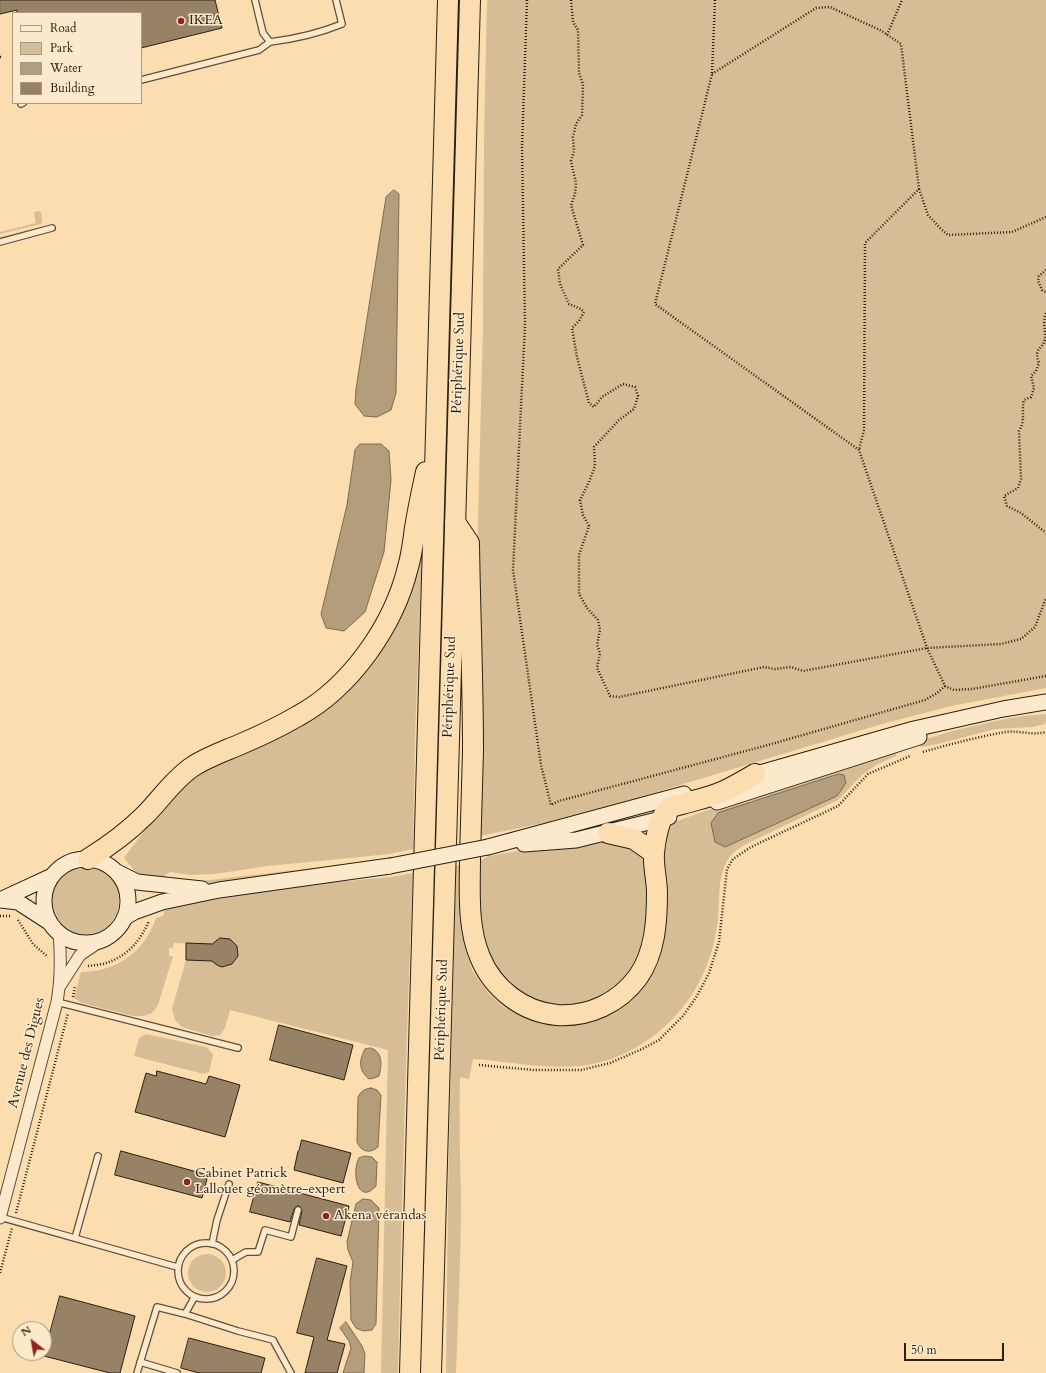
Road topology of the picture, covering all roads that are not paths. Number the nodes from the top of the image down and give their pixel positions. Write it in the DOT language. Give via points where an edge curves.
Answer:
graph roads {
  1 [pos="255,0"];
  2 [pos="336,0"];
  3 [pos="448,0"];
  4 [pos="470,0"];
  5 [pos="270,42"];
  6 [pos="142,80"];
  7 [pos="52,228"];
  8 [pos="0,242"];
  9 [pos="436,423"];
  10 [pos="455,522"];
  11 [pos="1046,702"];
  12 [pos="1003,709"];
  13 [pos="755,774"];
  14 [pos="661,819"];
  15 [pos="608,833"];
  16 [pos="488,847"];
  17 [pos="654,853"];
  18 [pos="88,859"];
  19 [pos="117,872"];
  20 [pos="52,876"];
  21 [pos="219,890"];
  22 [pos="0,900"];
  23 [pos="124,918"];
  24 [pos="54,928"];
  25 [pos="105,938"];
  26 [pos="59,988"];
  27 [pos="57,1002"];
  28 [pos="238,1048"];
  29 [pos="98,1156"];
  30 [pos="229,1184"];
  31 [pos="298,1210"];
  32 [pos="0,1218"];
  33 [pos="75,1238"];
  34 [pos="212,1244"];
  35 [pos="232,1260"];
  36 [pos="177,1267"];
  37 [pos="194,1298"];
  38 [pos="185,1314"];
  39 [pos="140,1362"];
  40 [pos="137,1373"];
  41 [pos="177,1373"];
  42 [pos="291,1373"];
  43 [pos="410,1373"];
  44 [pos="431,1373"];
  1 -- 5 [label="lane" via="263,33"];
  2 -- 5 [label="lane" via="342,24"];
  3 -- 9 [label="highway, Périphérique Sud"];
  4 -- 10 [label="highway, Périphérique Sud"];
  5 -- 6 [label="lane" via="259,50"];
  7 -- 8 [label="lane"];
  9 -- 18 [label="highway" via="408,567 390,615 379,636 359,663 320,701 300,715 191,767 122,836"];
  9 -- 43 [label="highway, Périphérique Sud"];
  10 -- 17 [label="highway" via="469,544 473,746 470,913 478,951 495,983 520,1004 553,1014 572,1015 588,1012 620,996 639,975 652,946 657,902"];
  10 -- 44 [label="highway, Périphérique Sud"];
  11 -- 12 [label="main road"];
  12 -- 13 [label="main road" via="914,729"];
  12 -- 14 [label="main road" via="820,770"];
  13 -- 14 [label="highway" via="723,791 670,808"];
  13 -- 16 [label="main road"];
  14 -- 15 [label="main road"];
  14 -- 17 [label="highway"];
  15 -- 16 [label="main road" via="576,840"];
  15 -- 17 [label="highway" via="634,839"];
  16 -- 21 [label="main road, bridge" via="390,866"];
  18 -- 19 [label="main road" via="102,862"];
  18 -- 20 [label="main road" via="73,860 63,865"];
  19 -- 21 [label="main road" via="137,882"];
  19 -- 23 [label="main road" via="127,892"];
  20 -- 22 [label="main road"];
  20 -- 24 [label="main road" via="45,888 44,899 45,913"];
  21 -- 23 [label="main road" via="162,902"];
  22 -- 24 [label="main road" via="18,902"];
  23 -- 25 [label="main road" via="116,930"];
  24 -- 25 [label="main road" via="69,939 81,942"];
  24 -- 26 [label="street, Avenue des Digues" via="61,961"];
  25 -- 26 [label="street" via="80,955"];
  26 -- 27 [label="street, Avenue des Digues"];
  27 -- 28 [label="lane"];
  27 -- 32 [label="street, Avenue des Digues"];
  29 -- 33 [label="lane"];
  30 -- 34 [label="lane"];
  31 -- 35 [label="lane" via="291,1237 265,1230 258,1252 246,1252"];
  32 -- 33 [label="lane"];
  33 -- 36 [label="lane"];
  34 -- 35 [label="lane" via="221,1247"];
  34 -- 36 [label="lane" via="194,1245 186,1250"];
  35 -- 37 [label="lane" via="234,1279 222,1295 204,1300"];
  36 -- 37 [label="lane" via="180,1285"];
  37 -- 38 [label="lane"];
  38 -- 39 [label="lane" via="157,1307"];
  38 -- 42 [label="lane" via="273,1340"];
  39 -- 40 [label="lane"];
  39 -- 41 [label="lane"];
}
